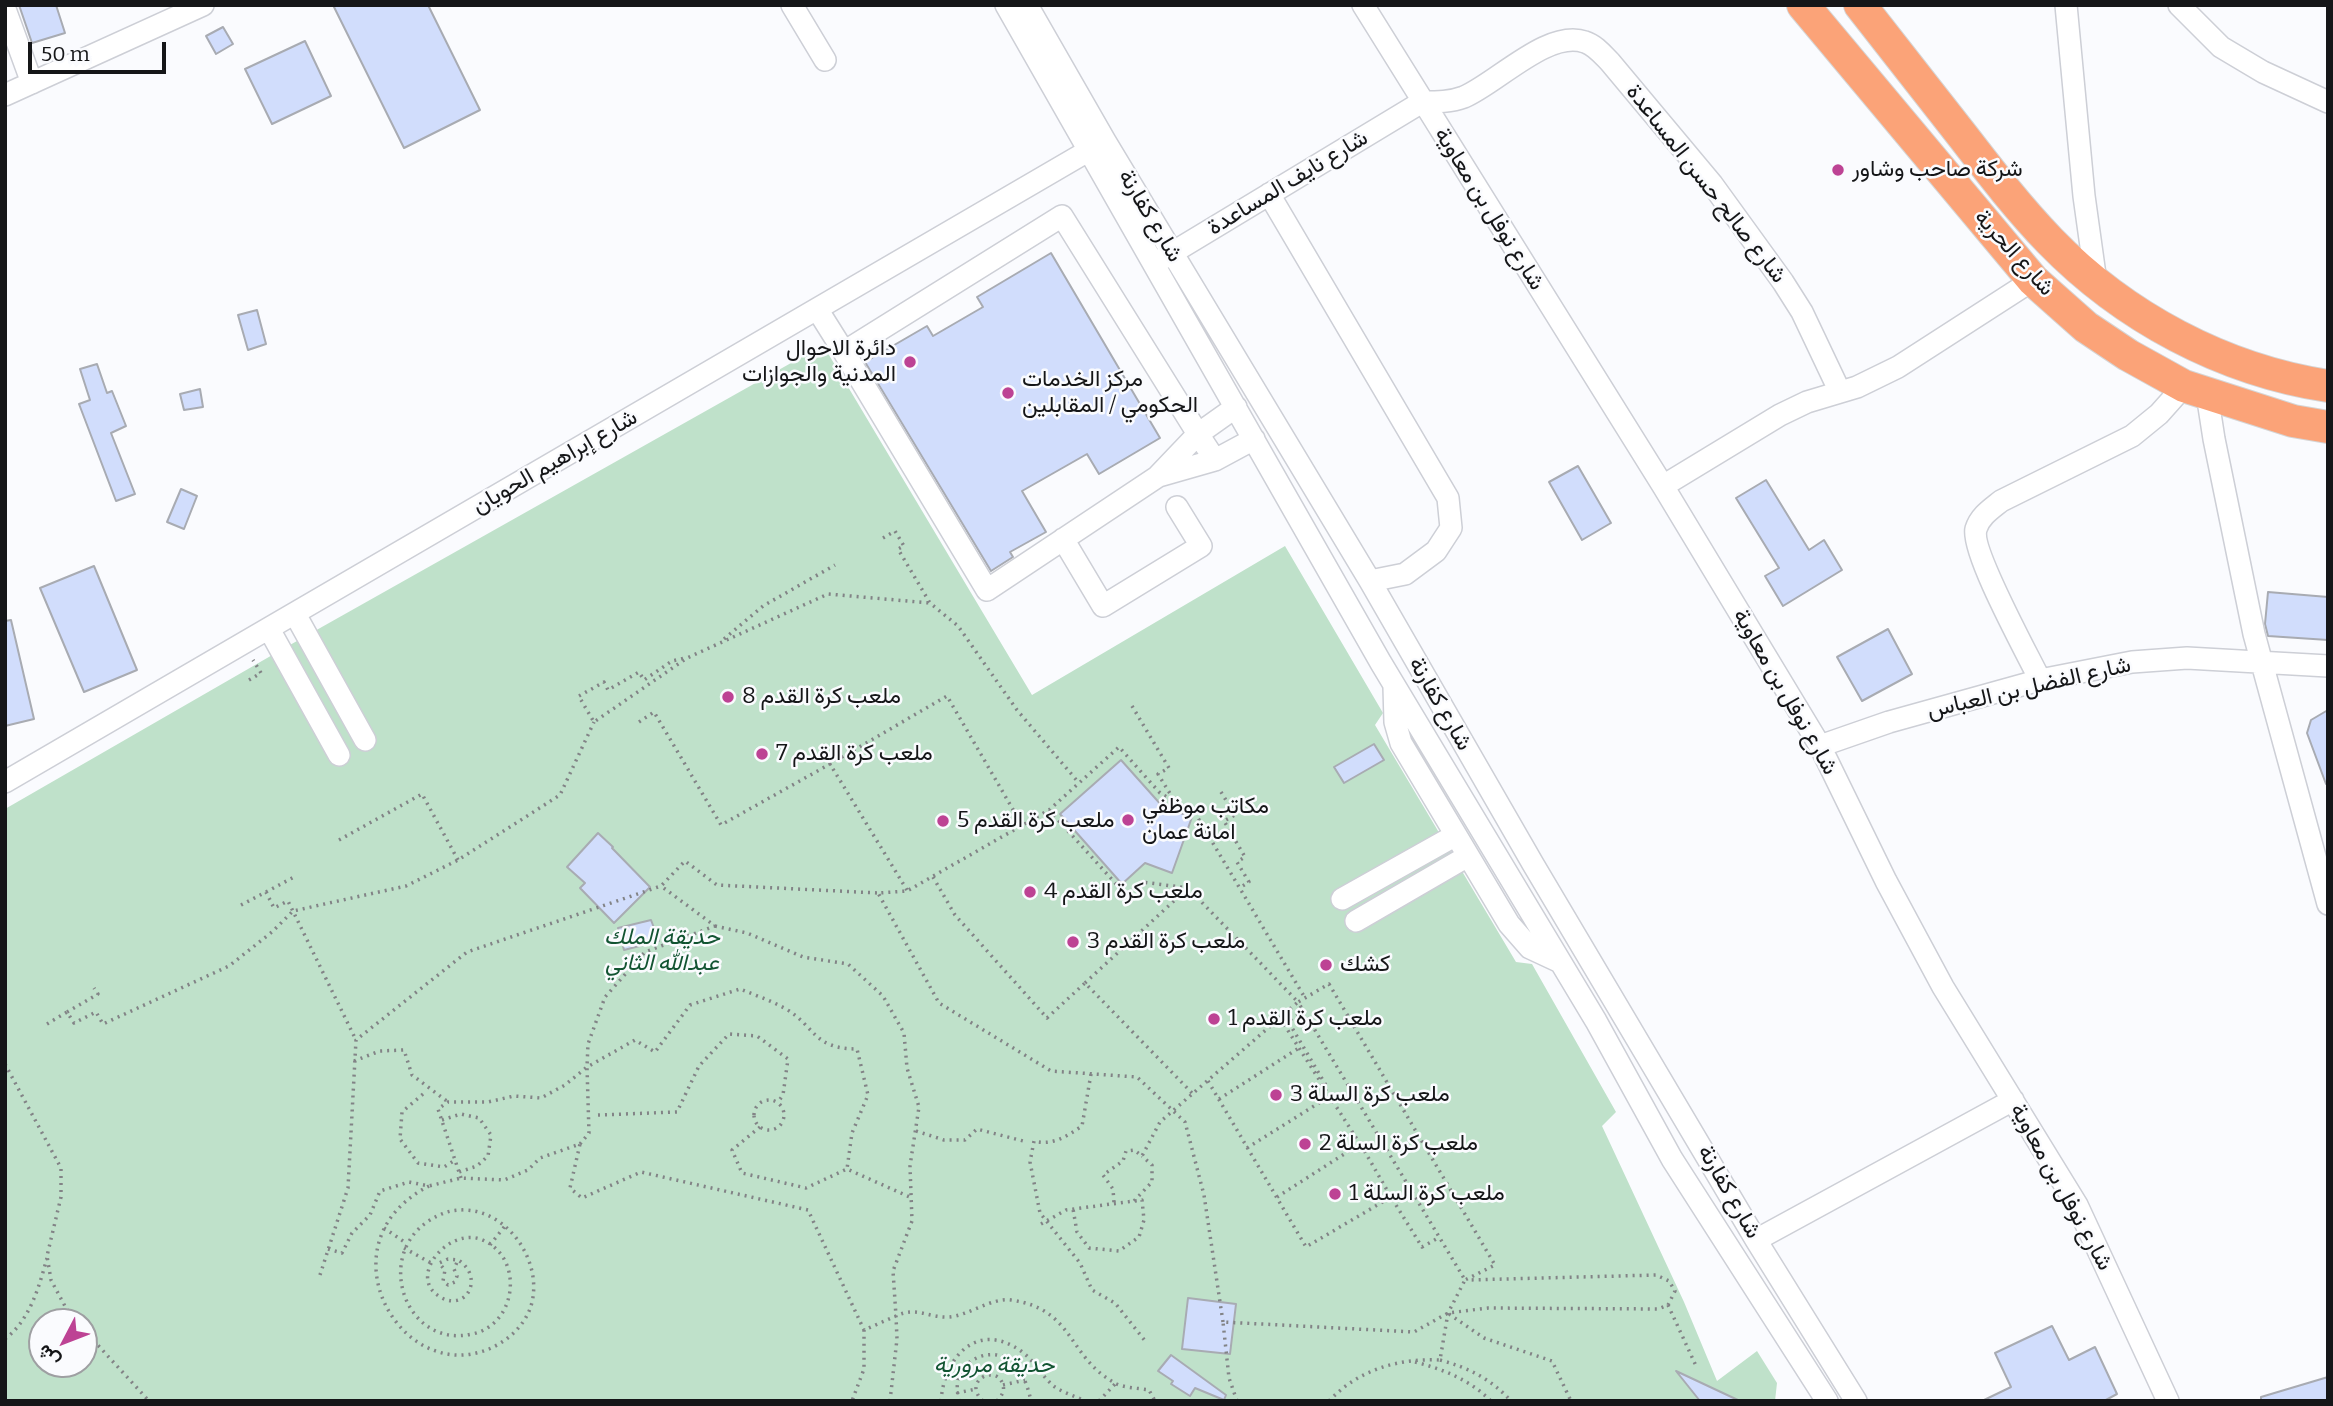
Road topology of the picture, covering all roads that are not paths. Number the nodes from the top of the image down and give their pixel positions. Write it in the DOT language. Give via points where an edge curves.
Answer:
graph roads {
  1 [pos="203,5"];
  2 [pos="792,5"];
  3 [pos="1006,5"];
  4 [pos="1027,5"];
  5 [pos="1363,5"];
  6 [pos="1803,5"];
  7 [pos="1860,5"];
  8 [pos="2066,5"];
  9 [pos="2179,5"];
  10 [pos="5,9"];
  11 [pos="825,60"];
  12 [pos="32,83"];
  13 [pos="5,94"];
  14 [pos="1422,102"];
  15 [pos="2328,102"];
  16 [pos="1097,145"];
  17 [pos="1269,194"];
  18 [pos="1163,258"];
  19 [pos="2033,280"];
  20 [pos="2096,282"];
  21 [pos="817,309"];
  22 [pos="844,352"];
  23 [pos="2328,386"];
  24 [pos="2195,390"];
  25 [pos="1840,392"];
  26 [pos="1236,407"];
  27 [pos="2328,427"];
  28 [pos="1198,433"];
  29 [pos="1254,439"];
  30 [pos="1214,460"];
  31 [pos="1157,477"];
  32 [pos="1663,486"];
  33 [pos="1177,506"];
  34 [pos="1063,539"];
  35 [pos="1370,581"];
  36 [pos="295,614"];
  37 [pos="269,629"];
  38 [pos="2262,661"];
  39 [pos="2328,666"];
  40 [pos="2040,680"];
  41 [pos="1394,685"];
  42 [pos="365,740"];
  43 [pos="1820,746"];
  44 [pos="339,755"];
  45 [pos="5,782"];
  46 [pos="1456,835"];
  47 [pos="1468,856"];
  48 [pos="1342,899"];
  49 [pos="2328,904"];
  50 [pos="1356,921"];
  51 [pos="1560,962"];
  52 [pos="2013,1100"];
  53 [pos="1756,1240"];
  54 [pos="1852,1394"];
  55 [pos="1827,1401"];
  56 [pos="2168,1401"];
  1 -- 12 [label="street"];
  2 -- 11 [label="street"];
  3 -- 16 [label="street, شارع كفارنة"];
  4 -- 16 [label="street, شارع كفارنة"];
  5 -- 14 [label="street, شارع نوفل بن معاوية"];
  6 -- 19 [label="highway, شارع الحرية"];
  7 -- 20 [label="highway, شارع الحرية" via="2000,184 2050,241"];
  8 -- 20 [label="street"];
  9 -- 15 [label="street" via="2221,47"];
  10 -- 12 [label="street"];
  12 -- 13 [label="street"];
  14 -- 17 [label="street, شارع نايف المساعدة"];
  14 -- 25 [label="street, شارع صالح حسن المساعدة" via="1443,102 1478,91 1552,44 1584,41 1596,48 1712,184 1783,282"];
  14 -- 32 [label="street, شارع نوفل بن معاوية"];
  16 -- 18 [label="street, شارع كفارنة"];
  16 -- 21 [label="street, شارع إبراهيم الحويان"];
  17 -- 18 [label="street, شارع نايف المساعدة"];
  17 -- 35 [label="street" via="1448,498 1451,528 1436,551 1405,574"];
  18 -- 26 [label="street, شارع كفارنة"];
  18 -- 35 [label="street, شارع كفارنة"];
  19 -- 24 [label="highway, شارع الحرية" via="2086,327"];
  19 -- 25 [label="street" via="1898,367"];
  20 -- 23 [label="highway, شارع الحرية" via="2189,344 2271,374"];
  21 -- 22 [label="street"];
  21 -- 36 [label="street, شارع إبراهيم الحويان"];
  22 -- 28 [label="street" via="1062,216"];
  22 -- 34 [label="street" via="987,590"];
  24 -- 27 [label="highway, شارع الحرية" via="2293,421"];
  24 -- 38 [label="street" via="2214,439"];
  24 -- 40 [label="street" via="2132,436 1985,513 1976,530 1976,542"];
  25 -- 32 [label="street" via="1780,415"];
  26 -- 28 [label="street"];
  26 -- 29 [label="street, شارع كفارنة"];
  28 -- 30 [label="street"];
  28 -- 31 [label="street"];
  29 -- 30 [label="street"];
  29 -- 41 [label="street, شارع كفارنة"];
  30 -- 31 [label="street"];
  31 -- 34 [label="street"];
  32 -- 43 [label="street, شارع نوفل بن معاوية"];
  33 -- 34 [label="street" via="1201,546 1103,606"];
  35 -- 53 [label="street, شارع كفارنة"];
  36 -- 37 [label="street, شارع إبراهيم الحويان"];
  36 -- 42 [label="street"];
  37 -- 44 [label="street"];
  37 -- 45 [label="street, شارع إبراهيم الحويان"];
  38 -- 39 [label="street, شارع الفضل بن العباس"];
  38 -- 40 [label="street, شارع الفضل بن العباس" via="2187,658 2132,662"];
  38 -- 49 [label="street"];
  40 -- 43 [label="street, شارع الفضل بن العباس"];
  41 -- 46 [label="street" via="1401,743"];
  41 -- 51 [label="street, شارع كفارنة"];
  43 -- 52 [label="street, شارع نوفل بن معاوية" via="1942,987"];
  46 -- 47 [label="street"];
  46 -- 48 [label="street"];
  47 -- 50 [label="street"];
  47 -- 51 [label="street" via="1517,936 1530,948"];
  51 -- 55 [label="street, شارع كفارنة" via="1672,1159"];
  52 -- 53 [label="street"];
  52 -- 56 [label="street, شارع نوفل بن معاوية" via="2077,1205"];
  53 -- 54 [label="street, شارع كفارنة"];
  54 -- 55 [label="street"];
}
